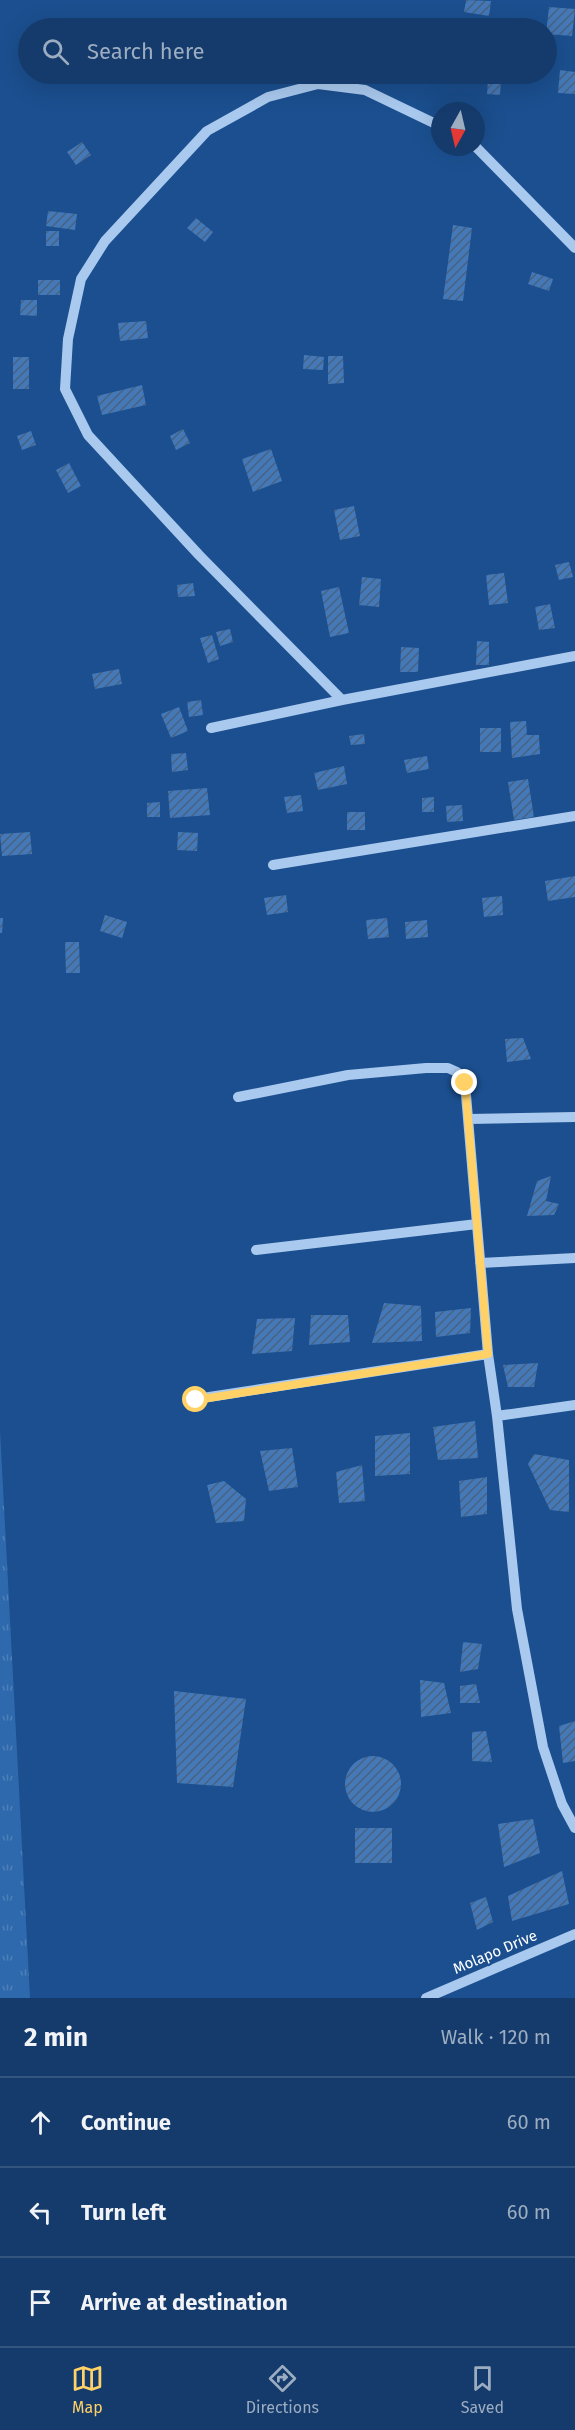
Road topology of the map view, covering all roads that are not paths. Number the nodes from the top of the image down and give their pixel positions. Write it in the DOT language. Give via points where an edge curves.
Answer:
graph roads {
  1 [pos="431,122"];
  2 [pos="485,154"];
  3 [pos="575,248"];
  4 [pos="575,656"];
  5 [pos="342,700"];
  6 [pos="211,728"];
  7 [pos="575,816"];
  8 [pos="273,865"];
  9 [pos="238,1097"];
  10 [pos="575,1117"];
  11 [pos="469,1119"];
  12 [pos="477,1224"];
  13 [pos="256,1250"];
  14 [pos="575,1258"];
  15 [pos="480,1263"];
  16 [pos="488,1354"];
  17 [pos="196,1400"];
  18 [pos="575,1405"];
  19 [pos="497,1416"];
  20 [pos="575,1828"];
  21 [pos="575,1934"];
  22 [pos="426,1998"];
  1 -- 5 [label="street" via="365,90 318,84 268,97 217,125 207,131 105,241 81,279 68,339 65,389 88,435"];
  2 -- 3 [label="street"];
  4 -- 5 [label="street"];
  5 -- 6 [label="street"];
  7 -- 8 [label="street"];
  9 -- 11 [label="street" via="348,1075 448,1068 465,1083"];
  10 -- 11 [label="street"];
  11 -- 12 [label="street"];
  12 -- 13 [label="street"];
  12 -- 15 [label="street"];
  14 -- 15 [label="street"];
  15 -- 16 [label="street"];
  16 -- 17 [label="street"];
  16 -- 19 [label="street"];
  18 -- 19 [label="street"];
  19 -- 20 [label="street" via="517,1609 543,1747 562,1804"];
  21 -- 22 [label="street, Molapo Drive"];
}
